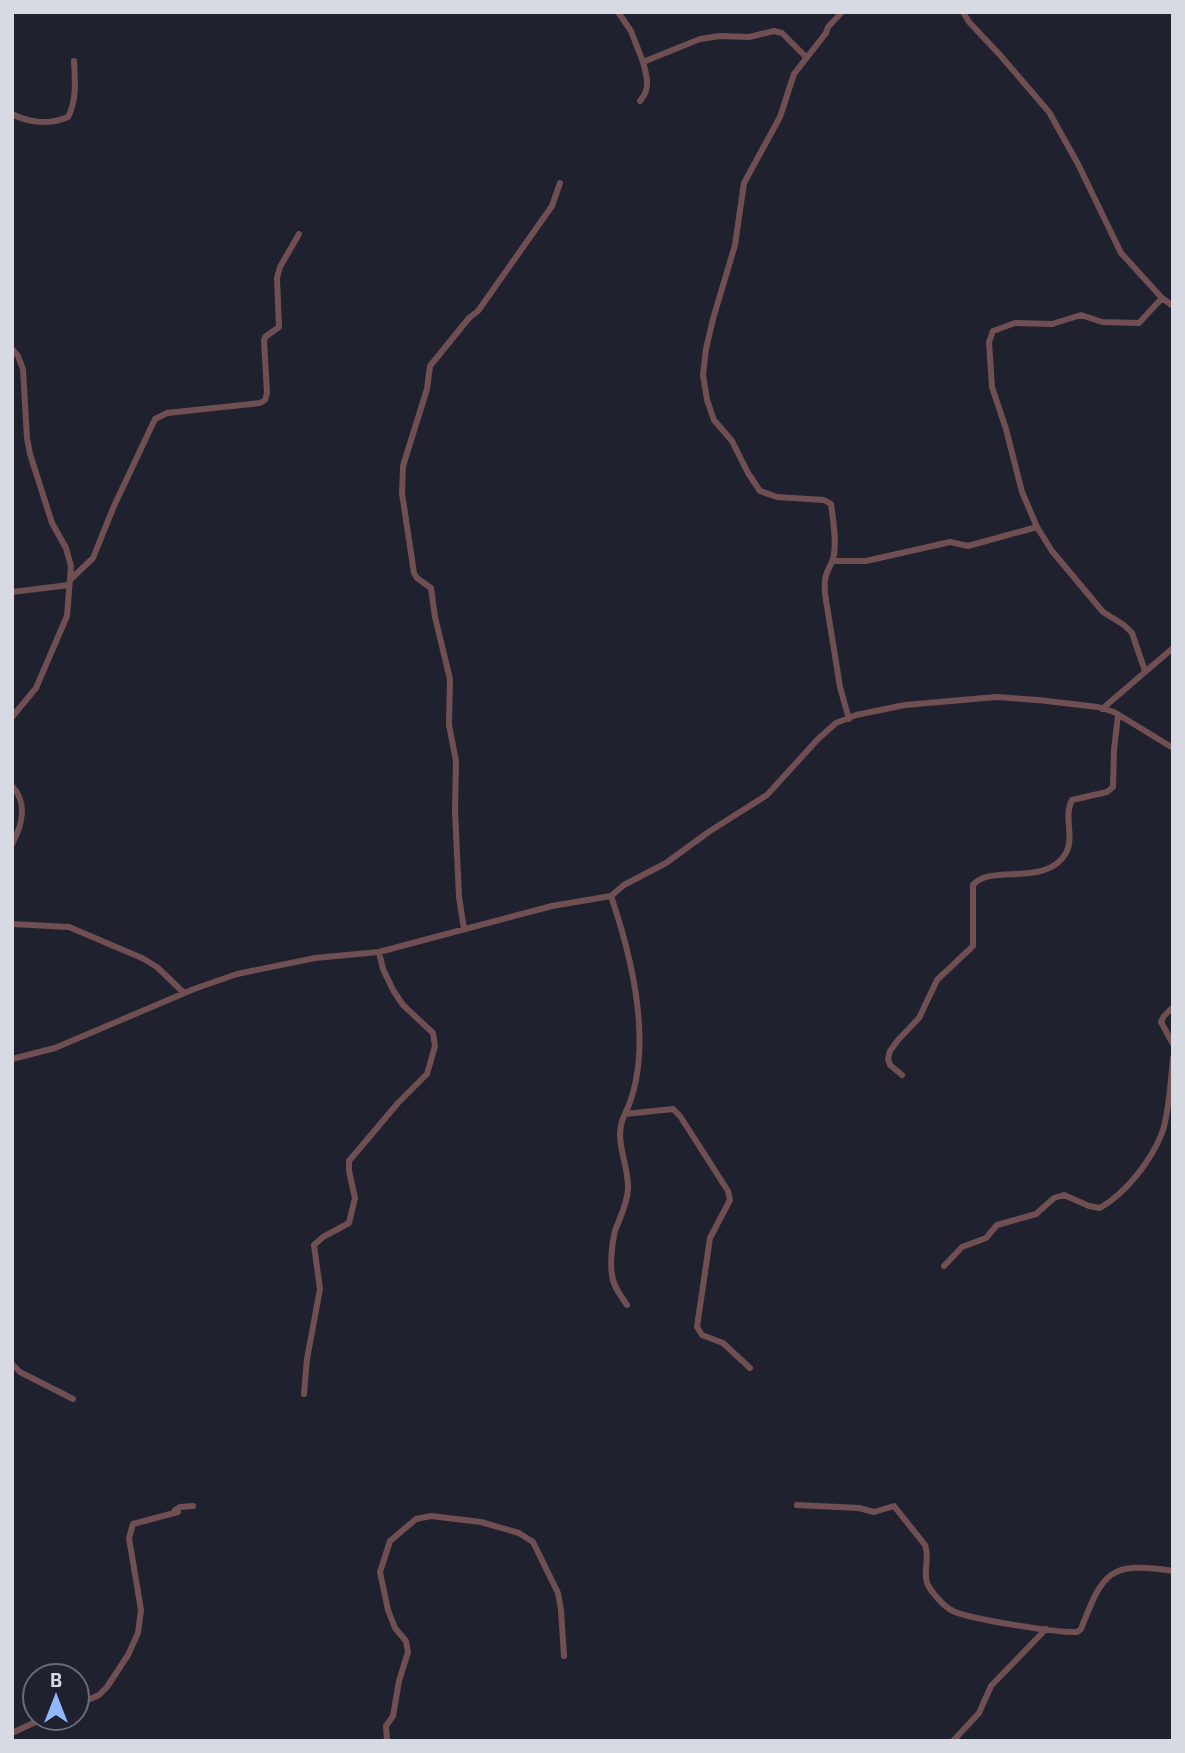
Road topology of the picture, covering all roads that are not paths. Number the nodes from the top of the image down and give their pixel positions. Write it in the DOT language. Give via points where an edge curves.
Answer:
graph roads {
  1 [pos="618,12"];
  2 [pos="842,12"];
  3 [pos="963,12"];
  4 [pos="806,57"];
  5 [pos="74,61"];
  6 [pos="643,62"];
  7 [pos="640,101"];
  8 [pos="12,114"];
  9 [pos="560,183"];
  10 [pos="299,234"];
  11 [pos="1162,298"];
  12 [pos="1173,306"];
  13 [pos="12,349"];
  14 [pos="1037,527"];
  15 [pos="832,561"];
  16 [pos="70,582"];
  17 [pos="12,592"];
  18 [pos="1173,648"];
  19 [pos="1145,671"];
  20 [pos="1102,709"];
  21 [pos="1118,715"];
  22 [pos="12,717"];
  23 [pos="849,719"];
  24 [pos="1173,748"];
  25 [pos="12,786"];
  26 [pos="12,844"];
  27 [pos="611,896"];
  28 [pos="12,923"];
  29 [pos="464,929"];
  30 [pos="379,952"];
  31 [pos="184,993"];
  32 [pos="1173,1007"];
  33 [pos="1173,1044"];
  34 [pos="1173,1058"];
  35 [pos="12,1059"];
  36 [pos="902,1075"];
  37 [pos="625,1114"];
  38 [pos="944,1266"];
  39 [pos="627,1305"];
  40 [pos="12,1364"];
  41 [pos="750,1368"];
  42 [pos="304,1394"];
  43 [pos="73,1399"];
  44 [pos="797,1505"];
  45 [pos="193,1506"];
  46 [pos="1173,1571"];
  47 [pos="1046,1629"];
  48 [pos="564,1656"];
  49 [pos="91,1698"];
  50 [pos="387,1741"];
  51 [pos="953,1741"];
  1 -- 6 [label="street"];
  2 -- 4 [label="street"];
  3 -- 11 [label="street" via="1049,112 1121,253"];
  4 -- 6 [label="street" via="782,33 774,32 700,39"];
  4 -- 15 [label="street" via="794,74 774,130 744,183 735,245 711,329 704,375 714,420 732,441 760,491 831,504"];
  5 -- 8 [label="street" via="68,117 29,121"];
  6 -- 7 [label="street" via="648,87"];
  9 -- 29 [label="street" via="552,206 478,311 430,366 403,466 402,493 414,573 431,588 450,679 458,886"];
  10 -- 16 [label="street" via="277,278 279,327 264,340 265,400 167,413 155,419 93,558"];
  11 -- 12 [label="street"];
  11 -- 14 [label="street" via="1139,323 1102,322 1081,315 1052,324 1015,323 990,335 992,387 1022,492"];
  13 -- 16 [label="street" via="23,369 30,454 52,523 66,548"];
  14 -- 15 [label="street" via="968,546 950,541 866,561"];
  14 -- 19 [label="street" via="1097,606 1132,633"];
  15 -- 23 [label="street" via="827,566 825,594"];
  16 -- 17 [label="street"];
  16 -- 22 [label="street" via="67,616 46,670"];
  18 -- 19 [label="street"];
  19 -- 20 [label="street"];
  20 -- 21 [label="street"];
  20 -- 23 [label="street" via="996,697 905,705"];
  21 -- 24 [label="street"];
  21 -- 36 [label="street" via="1113,787 1070,803 1069,846 1060,861 1047,870 982,879 973,886 973,946 937,980 919,1018 890,1051 890,1065"];
  23 -- 27 [label="street" via="836,723 818,739 758,802"];
  25 -- 26 [label="street" via="22,811"];
  27 -- 29 [label="street"];
  27 -- 37 [label="street" via="637,1001 639,1056"];
  28 -- 31 [label="street" via="61,925 91,936 157,967"];
  29 -- 30 [label="street"];
  30 -- 31 [label="street" via="315,958 237,974"];
  30 -- 42 [label="street" via="402,1005 433,1033 435,1045 427,1073 349,1161 355,1198 349,1223 314,1245 320,1289"];
  31 -- 35 [label="street" via="55,1048"];
  32 -- 33 [label="street" via="1161,1022"];
  34 -- 38 [label="street" via="1162,1133 1118,1195 1100,1208 1064,1195 1054,1198 1036,1214 997,1225 986,1238 962,1247"];
  37 -- 39 [label="street" via="621,1153 628,1192 615,1233 612,1276"];
  37 -- 41 [label="street" via="673,1109 728,1191 730,1200 710,1238 697,1327"];
  40 -- 43 [label="street"];
  44 -- 47 [label="street" via="874,1512 894,1506 925,1545 927,1581 946,1607"];
  45 -- 49 [label="street" via="133,1524 129,1538 141,1610 138,1633 107,1687"];
  46 -- 47 [label="street" via="1117,1570 1098,1587 1081,1629"];
  47 -- 51 [label="street" via="991,1686 979,1713"];
  48 -- 50 [label="street" via="558,1593 533,1542 481,1522 431,1516 416,1519 390,1541 380,1572 388,1610 408,1652 393,1716 386,1726"];
}
